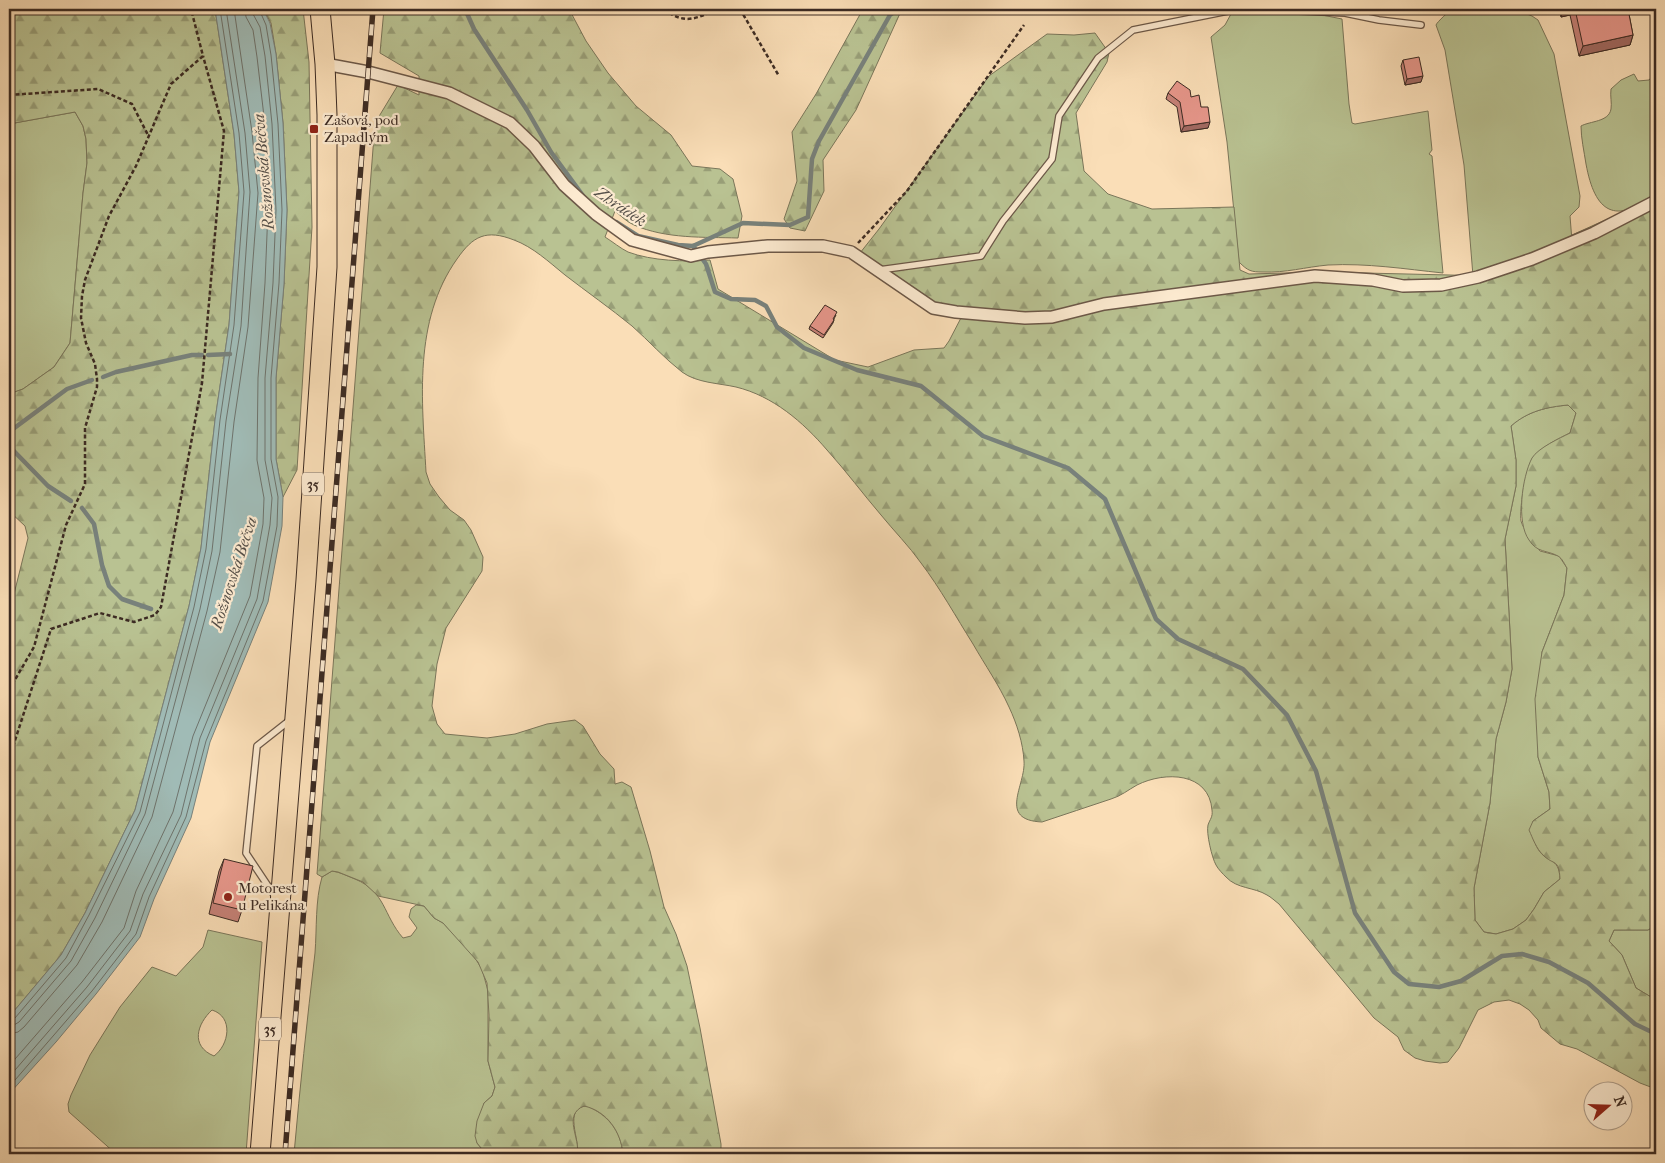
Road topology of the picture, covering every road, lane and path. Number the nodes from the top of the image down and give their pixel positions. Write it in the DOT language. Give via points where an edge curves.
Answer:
graph roads {
  1 [pos="191,9"];
  2 [pos="320,9"];
  3 [pos="664,9"];
  4 [pos="717,9"];
  5 [pos="740,9"];
  6 [pos="1238,9"];
  7 [pos="1255,9"];
  8 [pos="1024,25"];
  9 [pos="1421,25"];
  10 [pos="202,56"];
  11 [pos="325,64"];
  12 [pos="779,76"];
  13 [pos="9,95"];
  14 [pos="148,135"];
  15 [pos="1656,201"];
  16 [pos="851,252"];
  17 [pos="878,271"];
  18 [pos="9,690"];
  19 [pos="295,716"];
  20 [pos="9,759"];
  21 [pos="280,904"];
  22 [pos="260,1154"];
  1 -- 10 [label="path"];
  2 -- 11 [label="main road, 35"];
  3 -- 4 [label="path" via="675,18 696,19"];
  5 -- 12 [label="path"];
  6 -- 17 [label="lane" via="1133,30 1098,58 1059,116 1052,159 1003,221 981,256"];
  7 -- 9 [label="lane" via="1345,13"];
  8 -- 16 [label="path" via="907,191"];
  10 -- 14 [label="path" via="171,84"];
  10 -- 20 [label="path" via="224,131 202,383 161,607 155,615 134,622 100,613 51,630"];
  11 -- 16 [label="street" via="449,93 510,123 534,146 564,185 632,240 691,256 768,246 823,246"];
  11 -- 19 [label="main road, 35" via="327,267"];
  13 -- 14 [label="path" via="98,89 132,104"];
  14 -- 18 [label="path" via="136,166 109,216 85,280 81,318 98,379 85,428 85,484 66,525 34,647"];
  15 -- 17 [label="street" via="1594,234 1532,259 1441,285 1403,286 1373,280 1315,276 1104,304 1052,317 1025,318 933,308"];
  16 -- 17 [label="street"];
  19 -- 21 [label="main road, 35"];
  19 -- 21 [label="lane" via="257,746 246,853"];
  21 -- 22 [label="main road, 35"];
}
